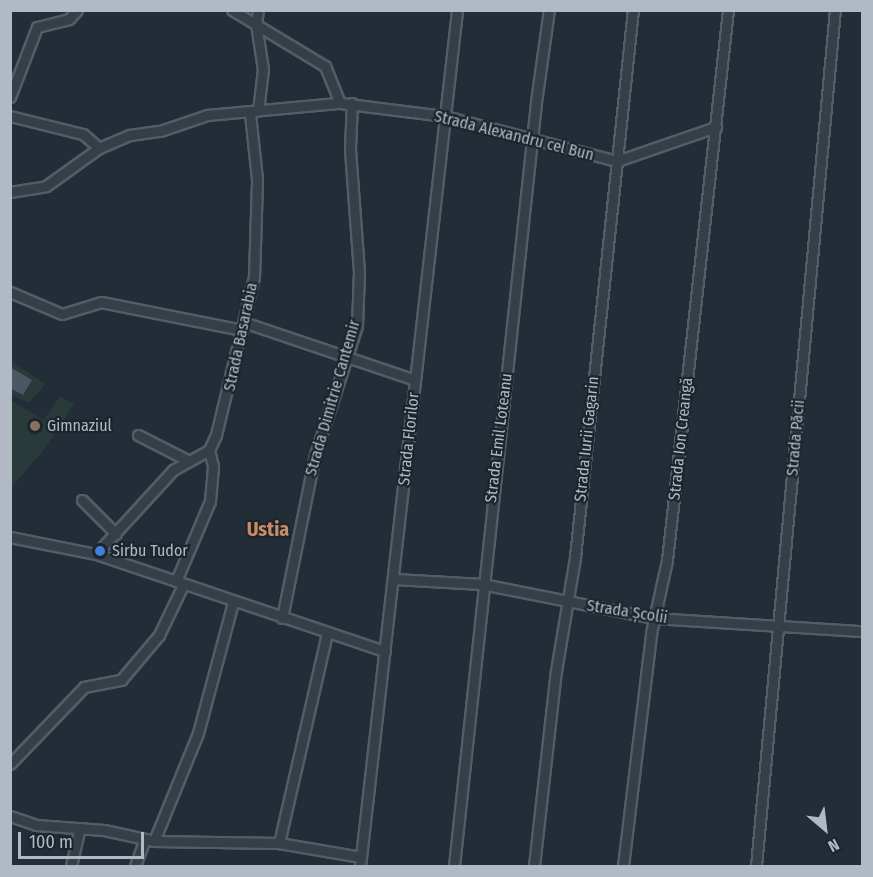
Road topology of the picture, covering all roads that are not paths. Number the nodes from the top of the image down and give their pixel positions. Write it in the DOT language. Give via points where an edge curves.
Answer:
graph roads {
  1 [pos="77,10"];
  2 [pos="232,10"];
  3 [pos="258,10"];
  4 [pos="457,10"];
  5 [pos="549,10"];
  6 [pos="633,10"];
  7 [pos="728,10"];
  8 [pos="835,10"];
  9 [pos="255,24"];
  10 [pos="10,97"];
  11 [pos="340,103"];
  12 [pos="352,103"];
  13 [pos="254,113"];
  14 [pos="10,117"];
  15 [pos="445,117"];
  16 [pos="716,127"];
  17 [pos="533,142"];
  18 [pos="99,148"];
  19 [pos="617,161"];
  20 [pos="10,192"];
  21 [pos="10,292"];
  22 [pos="244,327"];
  23 [pos="349,356"];
  24 [pos="415,380"];
  25 [pos="138,435"];
  26 [pos="209,450"];
  27 [pos="189,461"];
  28 [pos="82,500"];
  29 [pos="116,534"];
  30 [pos="10,537"];
  31 [pos="96,554"];
  32 [pos="394,579"];
  33 [pos="179,583"];
  34 [pos="482,584"];
  35 [pos="232,602"];
  36 [pos="569,602"];
  37 [pos="282,618"];
  38 [pos="654,618"];
  39 [pos="780,626"];
  40 [pos="862,631"];
  41 [pos="327,633"];
  42 [pos="385,651"];
  43 [pos="10,764"];
  44 [pos="10,816"];
  45 [pos="80,828"];
  46 [pos="150,840"];
  47 [pos="279,843"];
  48 [pos="360,862"];
  49 [pos="71,867"];
  50 [pos="135,867"];
  51 [pos="454,867"];
  52 [pos="534,867"];
  53 [pos="623,867"];
  54 [pos="756,867"];
  1 -- 10 [label="street" via="69,19 36,27"];
  2 -- 9 [label="street"];
  3 -- 9 [label="street, Strada Basarabia"];
  4 -- 15 [label="street, Strada Florilor"];
  5 -- 17 [label="street, Strada Emil Loteanu"];
  6 -- 19 [label="street, Strada Iurii Gagarin"];
  7 -- 16 [label="street, Strada Ion Creangă"];
  8 -- 39 [label="street, Strada Păcii"];
  9 -- 11 [label="street" via="325,66"];
  9 -- 13 [label="street, Strada Basarabia" via="263,69"];
  11 -- 12 [label="street, Strada Alexandru cel Bun"];
  11 -- 13 [label="street, Strada Alexandru cel Bun"];
  12 -- 15 [label="street, Strada Alexandru cel Bun"];
  12 -- 23 [label="street, Strada Dimitrie Cantemir" via="350,148 359,289 357,326"];
  13 -- 18 [label="street, Strada Alexandru cel Bun" via="207,115 160,132 114,139"];
  13 -- 22 [label="street, Strada Basarabia" via="254,277"];
  14 -- 18 [label="street" via="83,134"];
  15 -- 17 [label="street, Strada Alexandru cel Bun"];
  15 -- 24 [label="street, Strada Florilor"];
  16 -- 19 [label="street, Strada Alexandru cel Bun"];
  16 -- 38 [label="street, Strada Ion Creangă" via="667,560"];
  17 -- 19 [label="street, Strada Alexandru cel Bun"];
  17 -- 34 [label="street, Strada Emil Loteanu"];
  18 -- 20 [label="street, Strada Alexandru cel Bun" via="46,186"];
  19 -- 36 [label="street, Strada Iurii Gagarin"];
  21 -- 22 [label="street" via="62,314 101,302"];
  22 -- 23 [label="street"];
  22 -- 26 [label="street, Strada Basarabia" via="222,418"];
  23 -- 24 [label="street"];
  23 -- 37 [label="street, Strada Dimitrie Cantemir" via="315,455"];
  24 -- 32 [label="street, Strada Florilor"];
  25 -- 27 [label="street"];
  26 -- 27 [label="street"];
  26 -- 33 [label="street, Strada Basarabia" via="213,466 210,501"];
  27 -- 29 [label="street" via="173,470"];
  28 -- 29 [label="street"];
  29 -- 31 [label="street"];
  30 -- 31 [label="street"];
  31 -- 33 [label="street"];
  32 -- 34 [label="street, Strada Școlii"];
  32 -- 42 [label="street, Strada Florilor"];
  33 -- 35 [label="street"];
  33 -- 43 [label="street, Strada Basarabia" via="159,634 121,680 84,687"];
  34 -- 36 [label="street, Strada Școlii"];
  34 -- 51 [label="street, Strada Emil Loteanu"];
  35 -- 37 [label="street"];
  35 -- 46 [label="street" via="198,733"];
  36 -- 38 [label="street, Strada Școlii"];
  36 -- 52 [label="street, Strada Iurii Gagarin" via="550,717"];
  37 -- 41 [label="street"];
  38 -- 39 [label="street, Strada Școlii"];
  38 -- 53 [label="street, Strada Ion Creangă"];
  39 -- 40 [label="street, Strada Școlii"];
  39 -- 54 [label="street, Strada Păcii"];
  41 -- 42 [label="street"];
  41 -- 47 [label="street"];
  42 -- 48 [label="street, Strada Florilor"];
  44 -- 45 [label="street" via="36,825"];
  45 -- 46 [label="street"];
  45 -- 49 [label="street"];
  46 -- 47 [label="street"];
  46 -- 50 [label="street"];
  47 -- 48 [label="street"];
}
